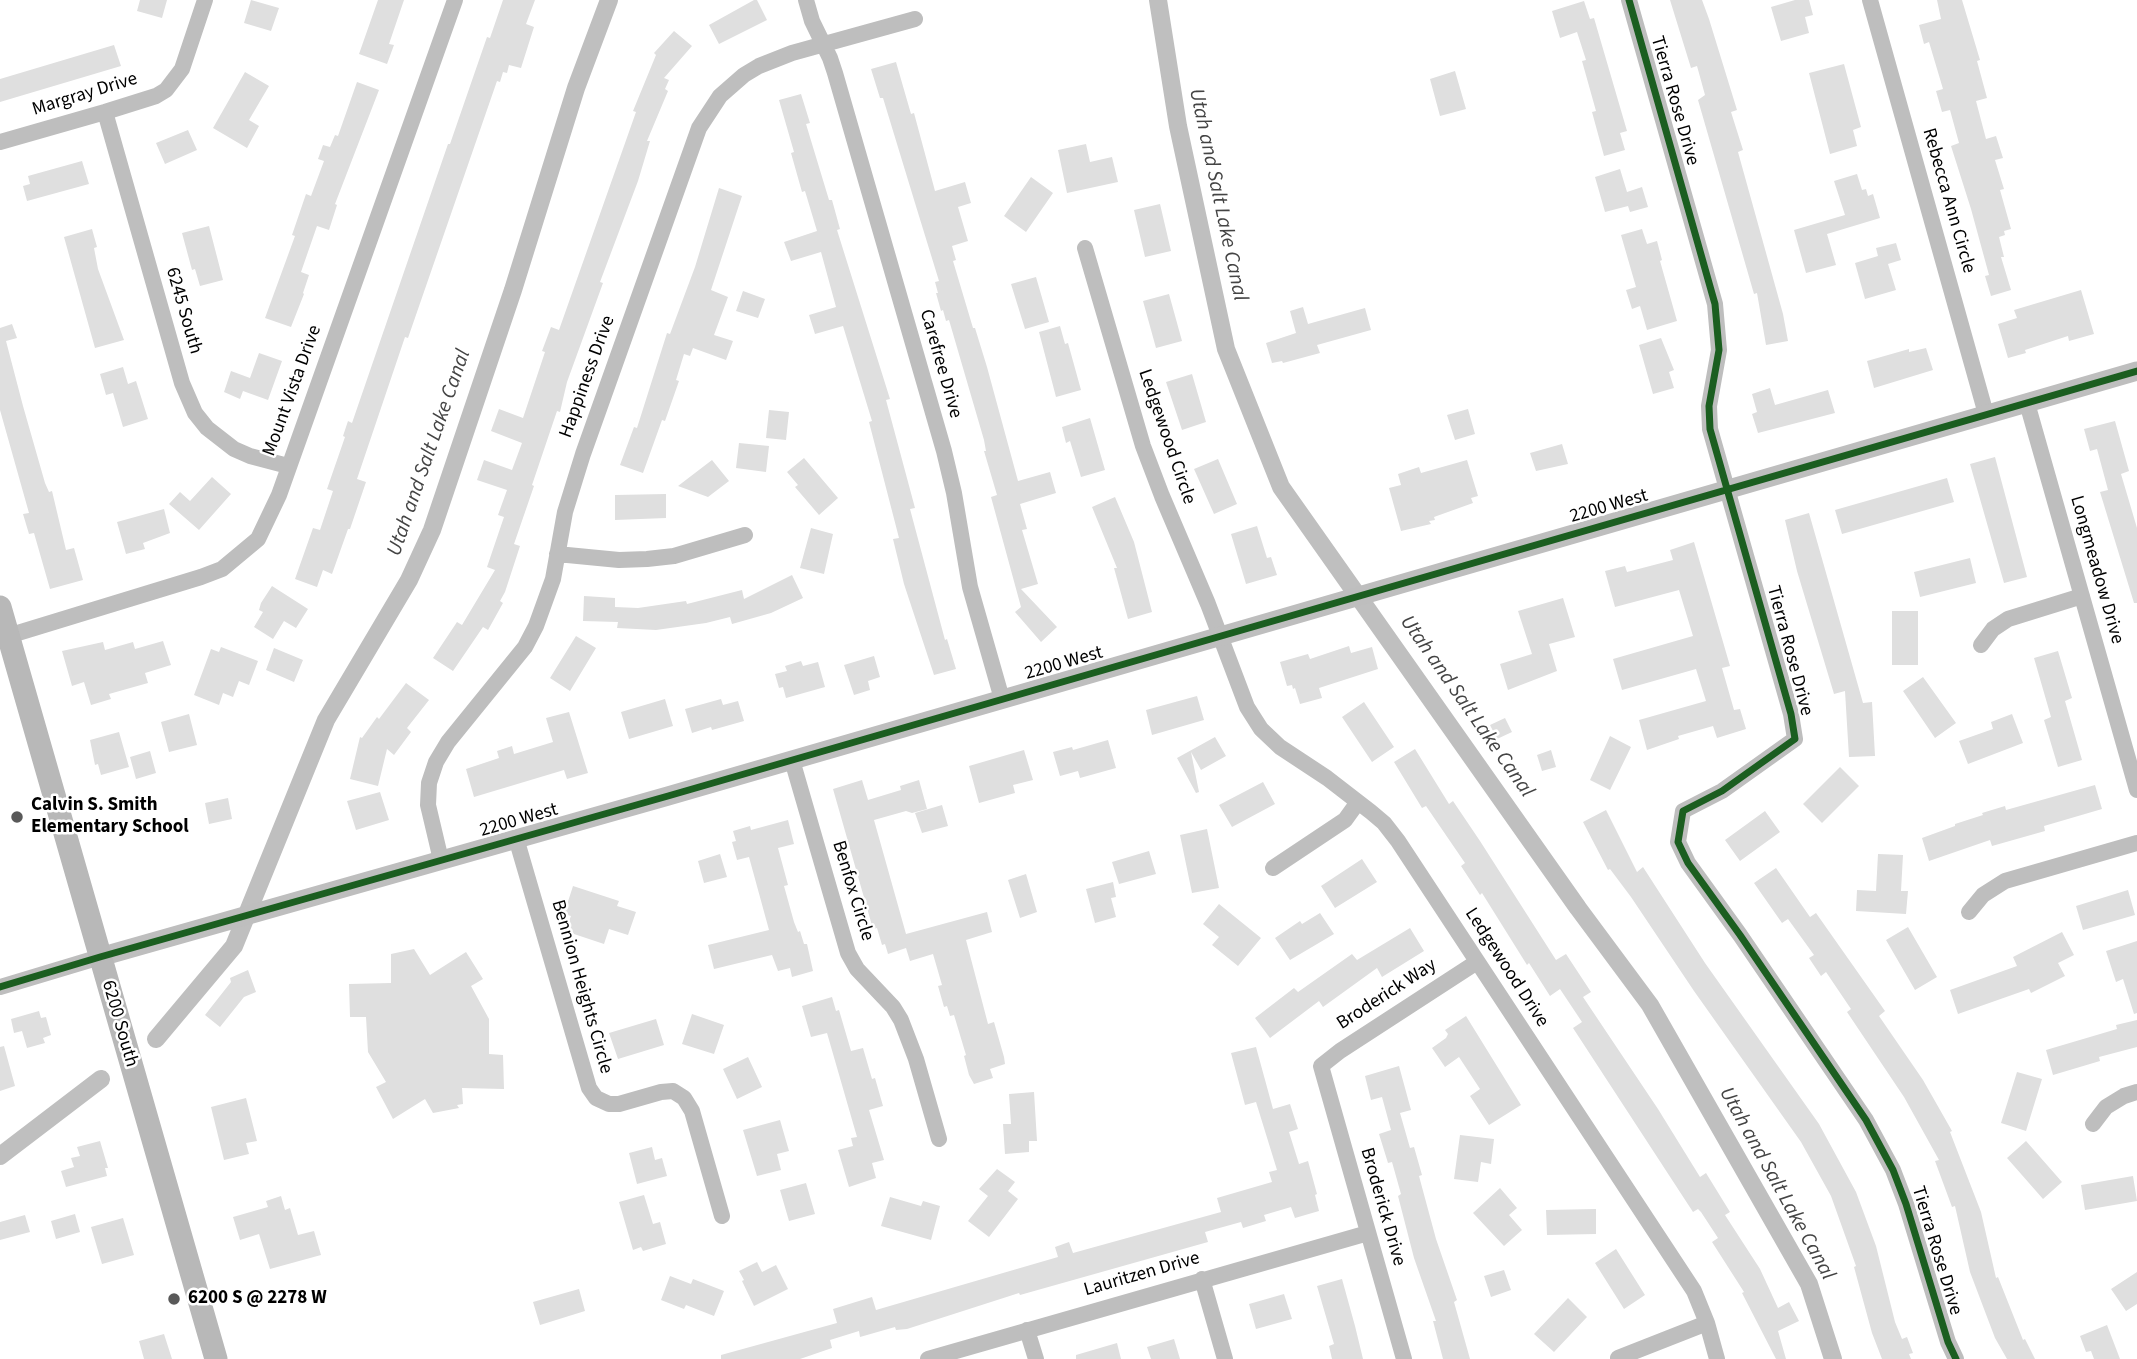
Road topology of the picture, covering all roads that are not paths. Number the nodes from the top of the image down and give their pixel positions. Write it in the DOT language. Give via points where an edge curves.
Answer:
graph roads {
  1 [pos="205,0"];
  2 [pos="455,0"];
  3 [pos="806,0"];
  4 [pos="1629,0"];
  5 [pos="1870,0"];
  6 [pos="915,19"];
  7 [pos="823,44"];
  8 [pos="105,112"];
  9 [pos="0,142"];
  10 [pos="1085,248"];
  11 [pos="2137,371"];
  12 [pos="2027,403"];
  13 [pos="1986,414"];
  14 [pos="288,466"];
  15 [pos="1727,489"];
  16 [pos="746,535"];
  17 [pos="557,554"];
  18 [pos="2082,596"];
  19 [pos="0,607"];
  20 [pos="8,636"];
  21 [pos="1220,636"];
  22 [pos="1981,645"];
  23 [pos="1002,699"];
  24 [pos="792,760"];
  25 [pos="2137,790"];
  26 [pos="1358,802"];
  27 [pos="516,838"];
  28 [pos="2137,843"];
  29 [pos="441,860"];
  30 [pos="1273,868"];
  31 [pos="1969,912"];
  32 [pos="100,957"];
  33 [pos="1476,961"];
  34 [pos="0,987"];
  35 [pos="1321,1066"];
  36 [pos="2137,1092"];
  37 [pos="2093,1124"];
  38 [pos="939,1139"];
  39 [pos="722,1216"];
  40 [pos="1368,1233"];
  41 [pos="1202,1279"];
  42 [pos="1707,1323"];
  43 [pos="1027,1330"];
  44 [pos="1618,1358"];
  45 [pos="216,1359"];
  46 [pos="928,1359"];
  47 [pos="1036,1359"];
  48 [pos="1225,1359"];
  49 [pos="1404,1359"];
  50 [pos="1717,1359"];
  51 [pos="1956,1359"];
  1 -- 8 [label="street, Margray Drive" via="175,81 156,96"];
  2 -- 14 [label="street, Mount Vista Drive"];
  3 -- 7 [label="street, Carefree Drive"];
  4 -- 15 [label="street, Tierra Rose Drive" via="1716,304 1719,350 1709,406 1710,429"];
  5 -- 13 [label="street, Rebecca Ann Circle"];
  6 -- 7 [label="street, Happiness Drive"];
  7 -- 17 [label="street, Happiness Drive" via="744,75 720,96 699,128 583,454"];
  7 -- 23 [label="street, Carefree Drive" via="835,72 950,472 970,587"];
  8 -- 9 [label="street, Margray Drive"];
  8 -- 14 [label="street, 6245 South" via="182,383 195,413 206,428 234,449"];
  10 -- 21 [label="street, Ledgewood Circle" via="1143,446"];
  11 -- 12 [label="street, 2200 West"];
  12 -- 13 [label="street, 2200 West"];
  12 -- 18 [label="street, Longmeadow Drive"];
  13 -- 15 [label="street, 2200 West"];
  14 -- 20 [label="street, Mount Vista Drive" via="258,540 222,569"];
  15 -- 21 [label="street, 2200 West"];
  15 -- 51 [label="street, Tierra Rose Drive" via="1795,739 1722,791 1683,811 1678,842 1866,1120 1893,1170"];
  16 -- 17 [label="street" via="647,559"];
  17 -- 29 [label="street, Happiness Drive" via="546,603 525,647 436,762 428,805"];
  18 -- 22 [label="street" via="2008,619"];
  18 -- 25 [label="street, Longmeadow Drive"];
  19 -- 20 [label="main road, 6200 South"];
  20 -- 32 [label="main road, 6200 South"];
  21 -- 23 [label="street, 2200 West"];
  21 -- 26 [label="street, Ledgewood Drive" via="1247,707 1261,729"];
  23 -- 24 [label="street, 2200 West"];
  24 -- 27 [label="street, 2200 West"];
  24 -- 38 [label="street, Benfox Circle" via="848,953 901,1020"];
  26 -- 30 [label="street" via="1345,820"];
  26 -- 33 [label="street, Ledgewood Drive" via="1398,841"];
  27 -- 29 [label="street, 2200 West"];
  27 -- 39 [label="street, Bennion Heights Circle" via="589,1088 609,1104 673,1091 684,1098 692,1111"];
  28 -- 31 [label="street" via="2005,881 1983,895"];
  29 -- 32 [label="street, 2200 West"];
  32 -- 34 [label="street, 2200 West"];
  32 -- 45 [label="main road, 6200 South"];
  33 -- 35 [label="street, Broderick Way"];
  33 -- 42 [label="street, Ledgewood Drive" via="1694,1291"];
  35 -- 40 [label="street, Broderick Drive"];
  36 -- 37 [label="street" via="2106,1107"];
  40 -- 41 [label="street, Lauritzen Drive"];
  40 -- 49 [label="street, Broderick Drive"];
  41 -- 43 [label="street, Lauritzen Drive"];
  41 -- 48 [label="street"];
  42 -- 44 [label="street"];
  42 -- 50 [label="street, Ledgewood Drive"];
  43 -- 46 [label="street, Lauritzen Drive"];
  43 -- 47 [label="street"];
}
